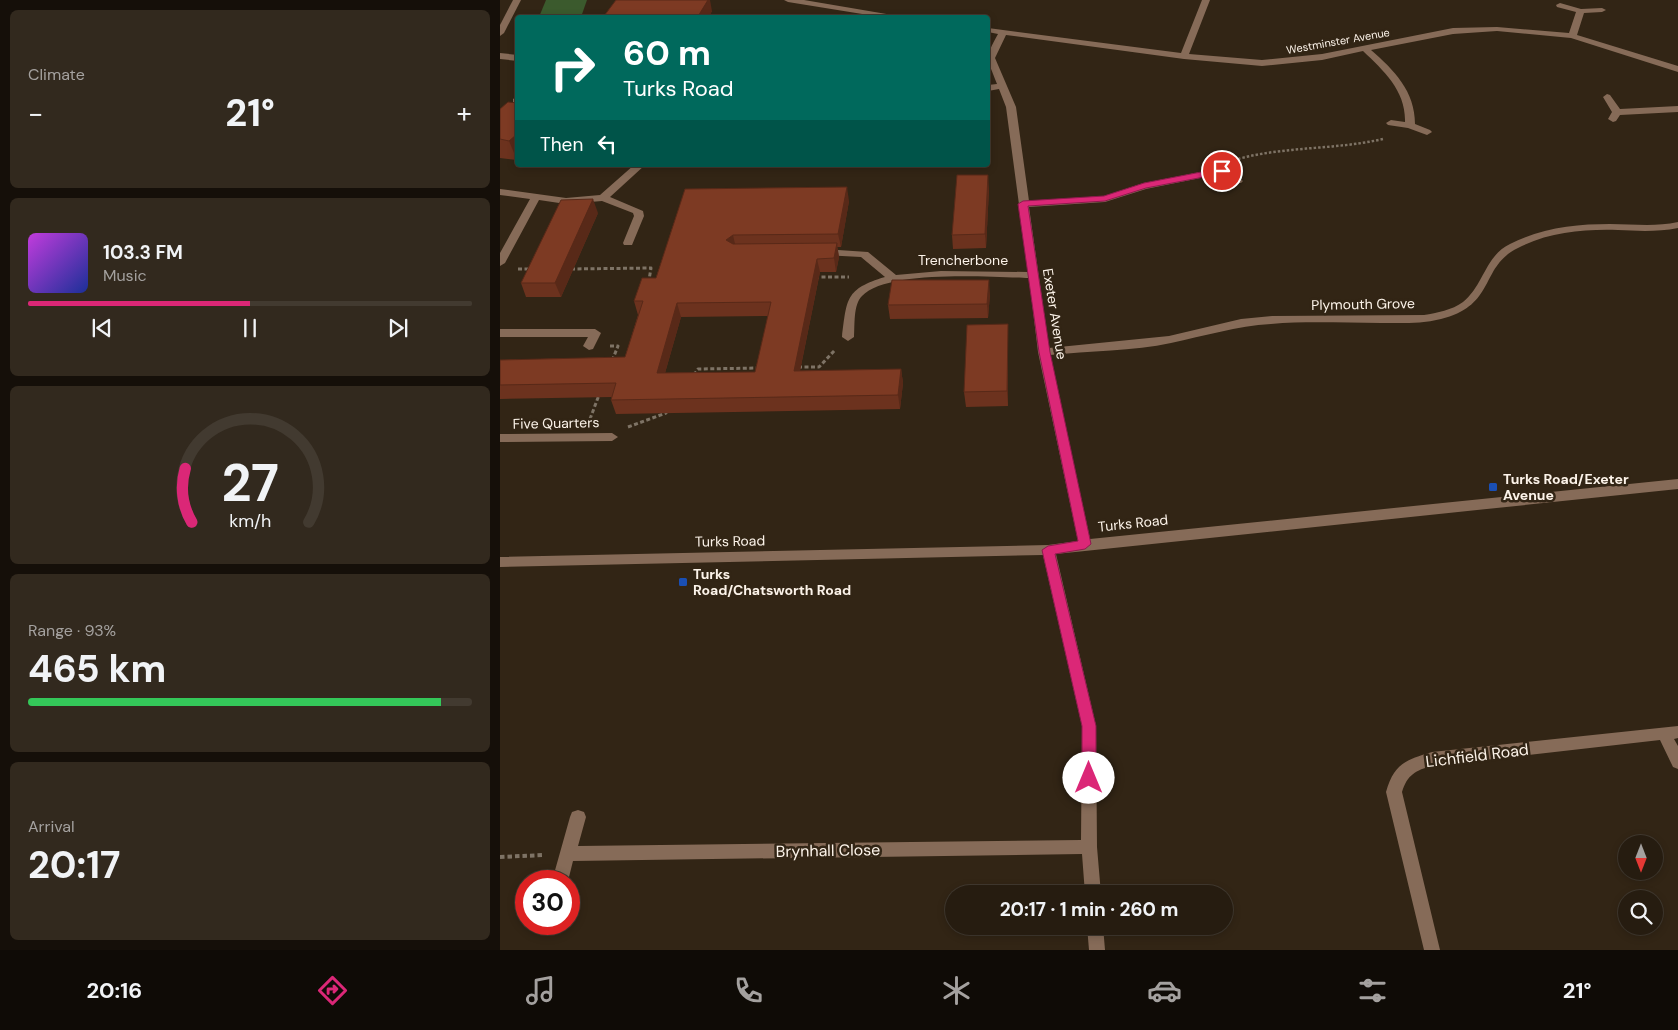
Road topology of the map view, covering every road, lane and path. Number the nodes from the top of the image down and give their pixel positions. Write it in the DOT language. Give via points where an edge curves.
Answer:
graph roads {
  1 [pos="517,0"];
  2 [pos="788,0"];
  3 [pos="1206,0"];
  4 [pos="1560,5"];
  5 [pos="1602,10"];
  6 [pos="1581,11"];
  7 [pos="886,15"];
  8 [pos="990,30"];
  9 [pos="1003,32"];
  10 [pos="500,33"];
  11 [pos="1572,36"];
  12 [pos="1365,49"];
  13 [pos="500,56"];
  14 [pos="1184,56"];
  15 [pos="515,58"];
  16 [pos="1678,69"];
  17 [pos="1004,86"];
  18 [pos="990,88"];
  19 [pos="1606,97"];
  20 [pos="1678,109"];
  21 [pos="1390,123"];
  22 [pos="1410,125"];
  23 [pos="1427,132"];
  24 [pos="1218,165"];
  25 [pos="638,167"];
  26 [pos="1238,180"];
  27 [pos="500,192"];
  28 [pos="604,198"];
  29 [pos="536,199"];
  30 [pos="1023,204"];
  31 [pos="1678,225"];
  32 [pos="628,243"];
  33 [pos="815,252"];
  34 [pos="500,263"];
  35 [pos="510,269"];
  36 [pos="538,269"];
  37 [pos="566,269"];
  38 [pos="1034,275"];
  39 [pos="892,277"];
  40 [pos="807,278"];
  41 [pos="658,280"];
  42 [pos="875,282"];
  43 [pos="500,333"];
  44 [pos="848,337"];
  45 [pos="589,346"];
  46 [pos="1044,352"];
  47 [pos="611,364"];
  48 [pos="791,367"];
  49 [pos="764,368"];
  50 [pos="693,376"];
  51 [pos="600,392"];
  52 [pos="671,406"];
  53 [pos="583,437"];
  54 [pos="607,437"];
  55 [pos="500,438"];
  56 [pos="1678,484"];
  57 [pos="1085,544"];
  58 [pos="1048,550"];
  59 [pos="500,562"];
  60 [pos="1671,733"];
  61 [pos="1678,762"];
  62 [pos="578,817"];
  63 [pos="1089,847"];
  64 [pos="568,854"];
  65 [pos="500,857"];
  66 [pos="563,870"];
  67 [pos="1092,885"];
  68 [pos="1096,935"];
  69 [pos="1097,950"];
  70 [pos="1432,950"];
  1 -- 10 [label="street"];
  2 -- 7 [label="street"];
  3 -- 14 [label="street"];
  4 -- 6 [label="street"];
  5 -- 6 [label="street"];
  6 -- 11 [label="street"];
  8 -- 9 [label="street, Westminster Avenue"];
  9 -- 14 [label="street, Westminster Avenue"];
  9 -- 17 [label="street, Exeter Avenue" via="991,58"];
  11 -- 12 [label="street, Westminster Avenue" via="1474,29"];
  11 -- 16 [label="street, Westminster Avenue"];
  12 -- 14 [label="street, Westminster Avenue" via="1262,63"];
  12 -- 22 [label="street" via="1387,68 1402,87 1411,109"];
  13 -- 15 [label="street"];
  17 -- 18 [label="street"];
  17 -- 30 [label="street, Exeter Avenue" via="1011,107"];
  19 -- 20 [label="street" via="1615,116"];
  21 -- 22 [label="street"];
  22 -- 23 [label="street"];
  22 -- 24 [label="path" via="1396,135 1373,141 1262,152"];
  24 -- 26 [label="street"];
  24 -- 30 [label="street" via="1105,199"];
  25 -- 28 [label="street"];
  27 -- 29 [label="street"];
  28 -- 29 [label="street"];
  28 -- 32 [label="street" via="638,211"];
  29 -- 34 [label="street" via="518,225"];
  30 -- 38 [label="street, Exeter Avenue"];
  31 -- 46 [label="street, Plymouth Grove" via="1647,230 1585,227 1544,233 1497,256 1478,292 1466,305 1424,319 1272,320 1241,323 1170,340"];
  33 -- 39 [label="street" via="864,254"];
  35 -- 36 [label="path"];
  37 -- 41 [label="path" via="651,268 648,280"];
  38 -- 39 [label="street, Trencherbone"];
  38 -- 46 [label="street, Exeter Avenue"];
  39 -- 42 [label="street, Trencherbone"];
  40 -- 42 [label="path" via="867,277"];
  42 -- 44 [label="street, Trencherbone" via="854,299"];
  43 -- 45 [label="street" via="594,333"];
  44 -- 48 [label="path" via="819,367"];
  45 -- 47 [label="path" via="618,346"];
  46 -- 57 [label="street, Exeter Avenue"];
  49 -- 50 [label="path" via="698,369"];
  51 -- 53 [label="path"];
  52 -- 54 [label="path" via="666,413"];
  53 -- 54 [label="street, Five Quarters"];
  53 -- 55 [label="street, Five Quarters"];
  56 -- 57 [label="street, Turks Road"];
  57 -- 58 [label="street, Turks Road"];
  58 -- 59 [label="street, Turks Road"];
  58 -- 63 [label="street" via="1089,726"];
  60 -- 61 [label="street"];
  60 -- 70 [label="street, Lichfield Road" via="1432,759 1409,765 1398,776 1394,792"];
  62 -- 64 [label="street"];
  63 -- 64 [label="street, Brynhall Close"];
  63 -- 67 [label="street"];
  64 -- 65 [label="path"];
  64 -- 66 [label="street"];
  68 -- 69 [label="street"];
}
